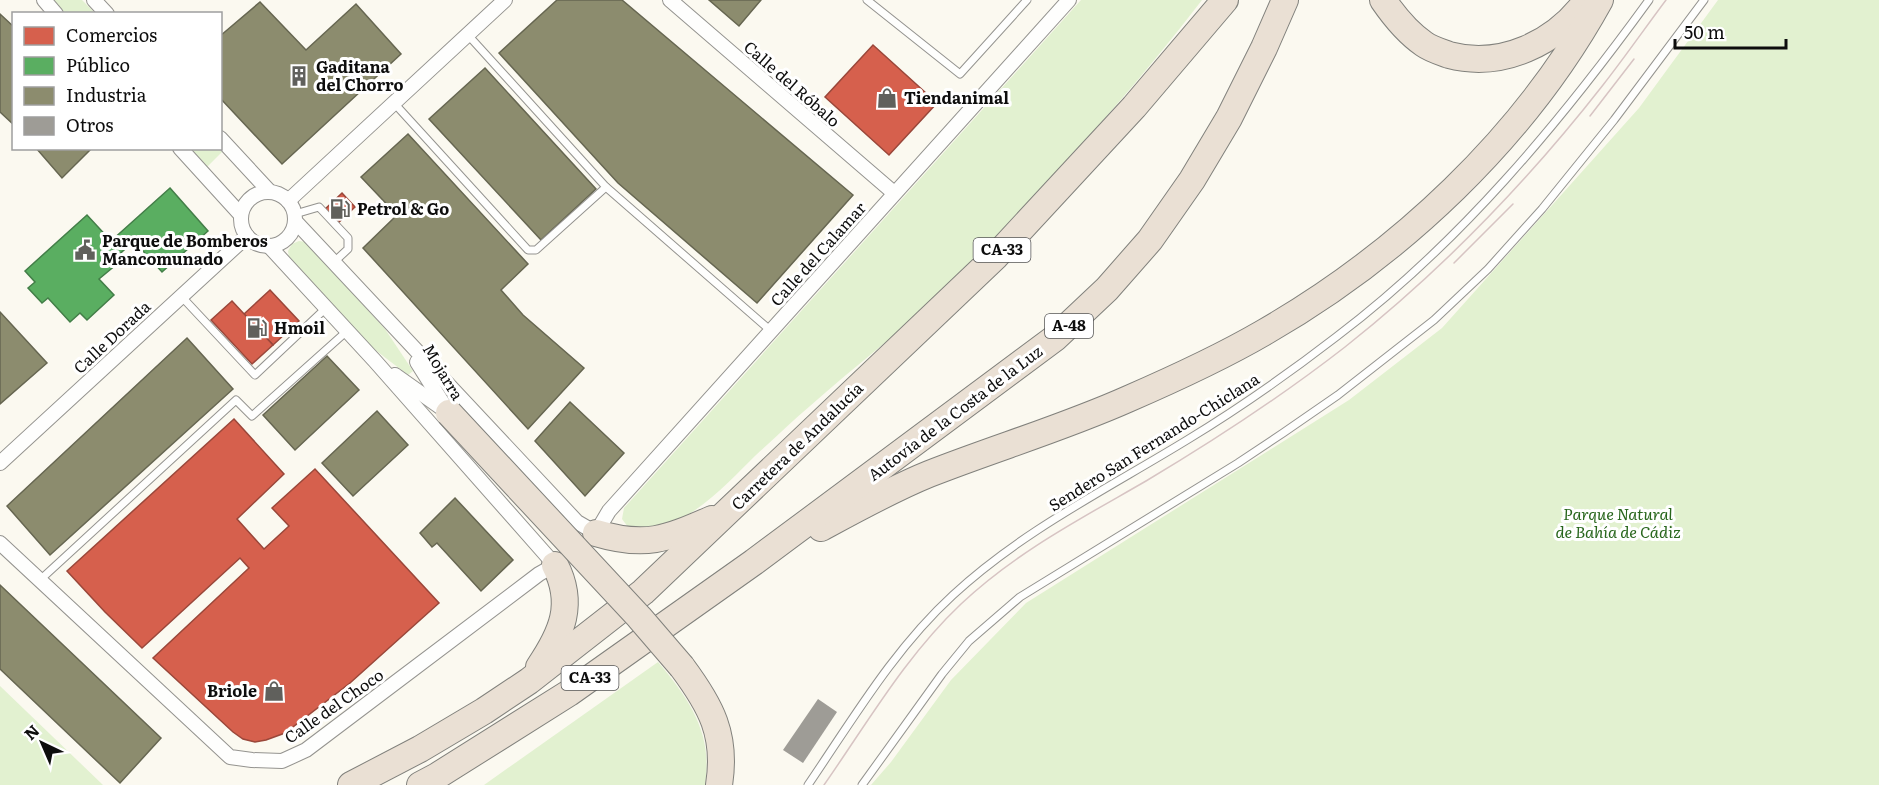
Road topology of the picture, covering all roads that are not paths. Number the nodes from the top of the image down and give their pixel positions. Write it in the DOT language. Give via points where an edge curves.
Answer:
graph roads {
  1 [pos="44,0"];
  2 [pos="94,0"];
  3 [pos="505,0"];
  4 [pos="670,0"];
  5 [pos="867,0"];
  6 [pos="1027,0"];
  7 [pos="1069,0"];
  8 [pos="1216,0"];
  9 [pos="1225,0"];
  10 [pos="1285,0"];
  11 [pos="1383,0"];
  12 [pos="1587,0"];
  13 [pos="1599,0"];
  14 [pos="1649,0"];
  15 [pos="1704,0"];
  16 [pos="54,12"];
  17 [pos="105,12"];
  18 [pos="468,35"];
  19 [pos="1190,43"];
  20 [pos="394,103"];
  21 [pos="222,140"];
  22 [pos="182,150"];
  23 [pos="606,187"];
  24 [pos="270,192"];
  25 [pos="894,193"];
  26 [pos="292,212"];
  27 [pos="241,215"];
  28 [pos="247,236"];
  29 [pos="269,246"];
  30 [pos="333,262"];
  31 [pos="181,296"];
  32 [pos="326,308"];
  33 [pos="347,331"];
  34 [pos="771,331"];
  35 [pos="401,335"];
  36 [pos="375,361"];
  37 [pos="450,413"];
  38 [pos="0,463"];
  39 [pos="728,511"];
  40 [pos="596,533"];
  41 [pos="0,543"];
  42 [pos="754,562"];
  43 [pos="555,565"];
  44 [pos="40,580"];
  45 [pos="529,681"];
  46 [pos="351,785"];
  47 [pos="420,785"];
  48 [pos="719,785"];
  49 [pos="808,785"];
  50 [pos="862,785"];
  1 -- 16 [label="street"];
  2 -- 17 [label="street"];
  3 -- 18 [label="street"];
  4 -- 25 [label="street, Calle del Róbalo"];
  5 -- 6 [label="lane" via="960,74"];
  7 -- 25 [label="street, Calle del Calamar"];
  8 -- 19 [label="highway"];
  9 -- 19 [label="highway"];
  10 -- 42 [label="highway, Autovía de la Costa de la Luz / A-48" via="1229,117 1192,180 1150,240 1107,289 1056,338"];
  11 -- 12 [label="highway" via="1425,45 1439,52 1482,59 1505,57 1531,48 1553,35"];
  13 -- 42 [label="highway" via="1570,50 1508,130 1401,238 1338,286 1204,365 1126,400 925,476"];
  14 -- 49 [label="lane, Sendero San Fernando-Chiclana" via="1566,111 1500,186 1381,300 1269,387 1003,552 951,596 906,644"];
  15 -- 50 [label="lane" via="1542,209 1488,269 1434,320 1283,433 1020,597 969,641"];
  18 -- 20 [label="street"];
  18 -- 23 [label="lane"];
  19 -- 39 [label="highway, Carretera de Andalucía / CA-33" via="996,256"];
  20 -- 23 [label="lane" via="528,250 536,250"];
  20 -- 26 [label="street"];
  21 -- 24 [label="street"];
  22 -- 27 [label="street"];
  23 -- 34 [label="lane"];
  24 -- 26 [label="street" via="277,194"];
  24 -- 27 [label="street" via="248,201"];
  25 -- 34 [label="street, Calle del Calamar"];
  26 -- 29 [label="street" via="289,236"];
  26 -- 30 [label="street"];
  26 -- 30 [label="lane" via="319,207 348,238 348,249"];
  27 -- 28 [label="street"];
  28 -- 29 [label="street"];
  28 -- 31 [label="street, Calle Dorada"];
  29 -- 32 [label="street"];
  30 -- 35 [label="street"];
  31 -- 32 [label="lane" via="255,375"];
  31 -- 38 [label="street, Calle Dorada"];
  32 -- 33 [label="street"];
  33 -- 36 [label="street"];
  33 -- 44 [label="lane" via="252,416 236,400"];
  34 -- 40 [label="street, Calle del Calamar" via="609,511"];
  35 -- 37 [label="street, Mojarra"];
  35 -- 40 [label="street" via="577,522"];
  36 -- 37 [label="street, Mojarra"];
  36 -- 43 [label="street"];
  37 -- 48 [label="highway, bridge" via="639,618 704,696 716,722 721,748"];
  39 -- 40 [label="highway" via="671,537 632,541"];
  39 -- 45 [label="highway, Carretera de Andalucía / CA-33" via="643,592"];
  41 -- 44 [label="street, Calle del Choco"];
  42 -- 47 [label="highway, CA-33" via="570,693"];
  43 -- 44 [label="street, Calle del Choco" via="306,750 282,761 230,757"];
  43 -- 45 [label="highway" via="562,579 566,606 562,624 554,646"];
  45 -- 46 [label="highway, Carretera de Andalucía / CA-33" via="420,750"];
}
